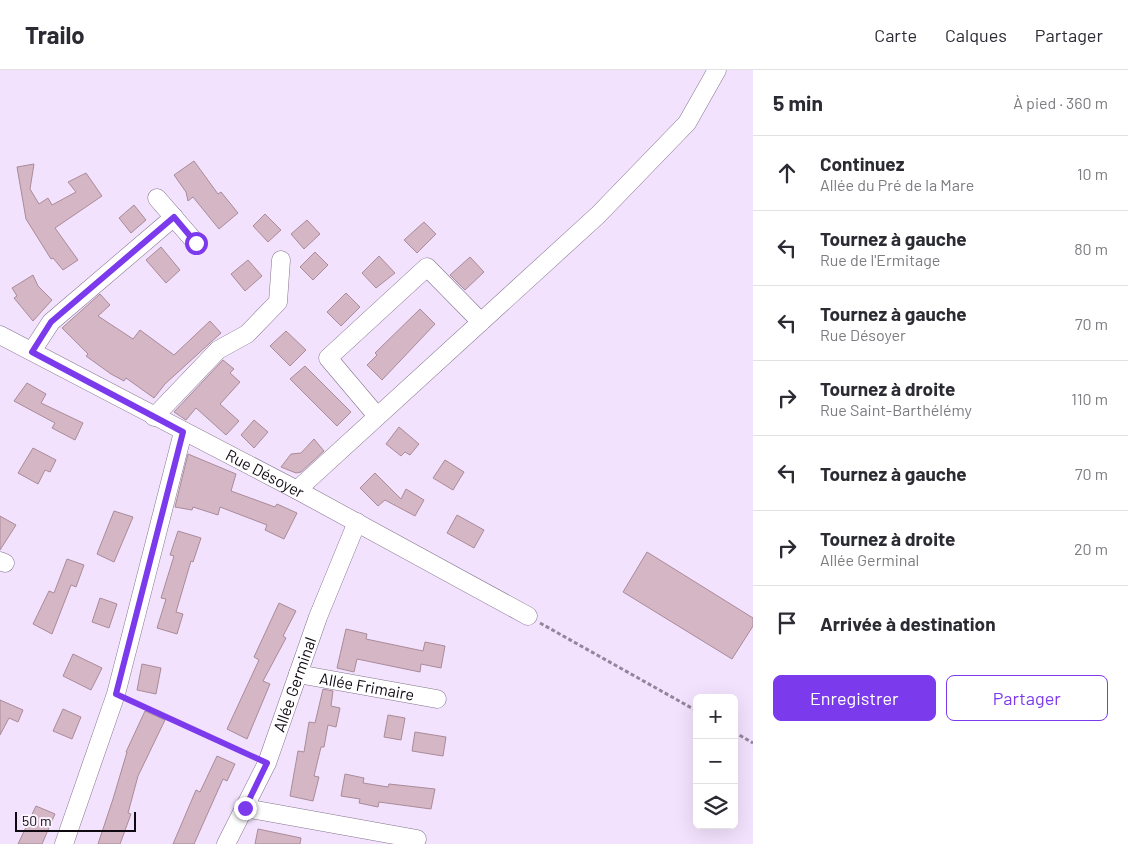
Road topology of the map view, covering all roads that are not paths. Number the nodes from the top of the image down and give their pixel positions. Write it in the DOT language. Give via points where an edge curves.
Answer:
graph roads {
  1 [pos="717,70"];
  2 [pos="157,198"];
  3 [pos="174,217"];
  4 [pos="196,243"];
  5 [pos="282,260"];
  6 [pos="481,322"];
  7 [pos="0,335"];
  8 [pos="32,352"];
  9 [pos="377,416"];
  10 [pos="154,417"];
  11 [pos="183,432"];
  12 [pos="297,490"];
  13 [pos="357,522"];
  14 [pos="528,616"];
  15 [pos="298,674"];
  16 [pos="437,699"];
  17 [pos="245,808"];
  18 [pos="417,839"];
  19 [pos="64,844"];
  20 [pos="226,844"];
  1 -- 6 [label="street" via="687,123 598,215"];
  2 -- 3 [label="street"];
  3 -- 4 [label="street"];
  3 -- 8 [label="street" via="51,322"];
  5 -- 10 [label="street" via="278,302 247,334 218,350"];
  6 -- 9 [label="street"];
  6 -- 9 [label="street" via="427,267 328,358"];
  7 -- 8 [label="street, Rue Désoyer"];
  8 -- 10 [label="street, Rue Désoyer"];
  9 -- 12 [label="street"];
  10 -- 11 [label="street, Rue Désoyer"];
  11 -- 12 [label="street, Rue Désoyer"];
  11 -- 19 [label="street" via="116,694"];
  12 -- 13 [label="street, Rue Désoyer"];
  13 -- 14 [label="street, Rue Désoyer"];
  13 -- 15 [label="street, Allée Germinal"];
  15 -- 16 [label="street, Allée Frimaire"];
  15 -- 17 [label="street, Allée Germinal" via="267,763"];
  17 -- 18 [label="street"];
  17 -- 20 [label="street, Allée Germinal"];
}
